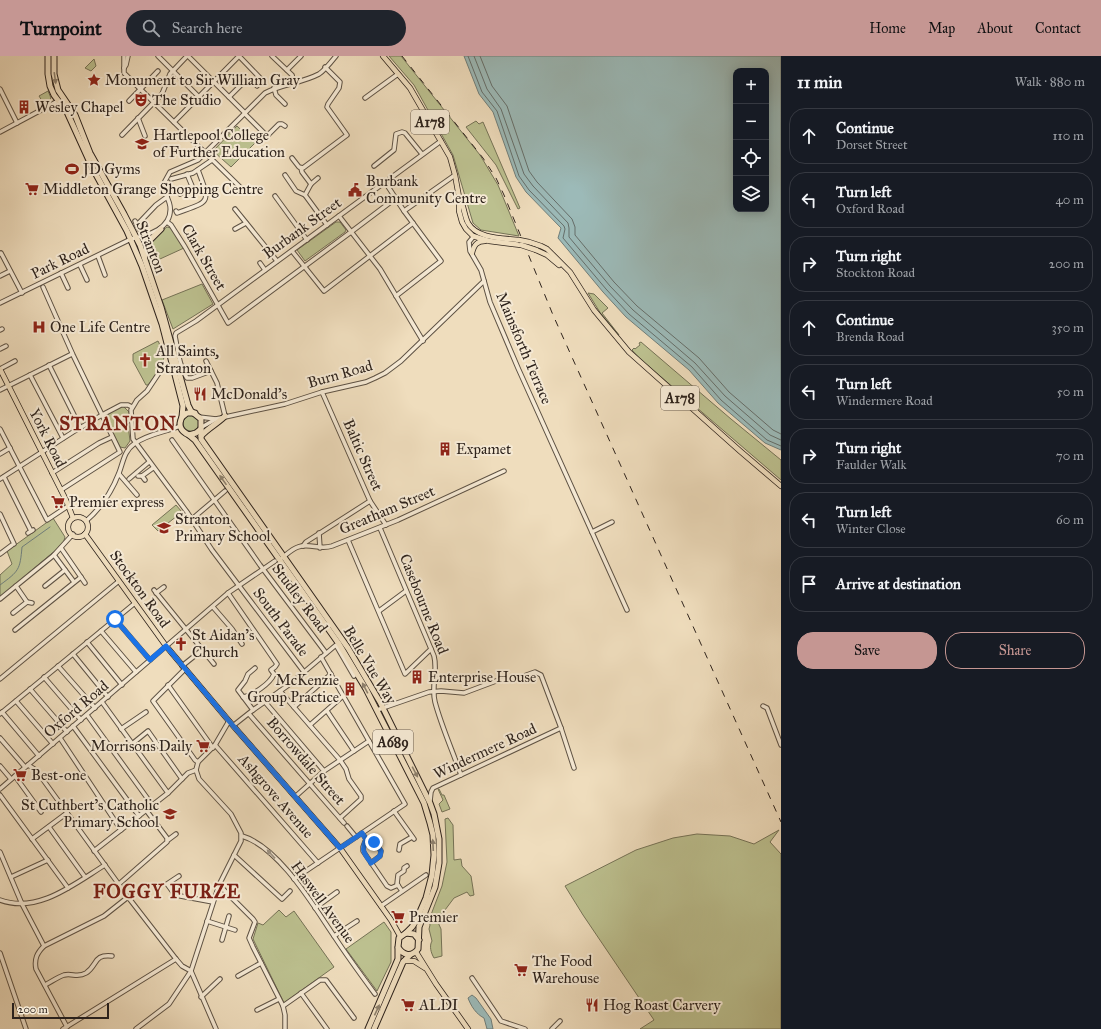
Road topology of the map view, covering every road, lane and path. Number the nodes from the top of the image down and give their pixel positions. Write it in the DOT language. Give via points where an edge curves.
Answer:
graph roads {
  1 [pos="48,56"];
  2 [pos="124,56"];
  3 [pos="128,56"];
  4 [pos="158,56"];
  5 [pos="187,56"];
  6 [pos="239,56"];
  7 [pos="272,56"];
  8 [pos="301,56"];
  9 [pos="336,56"];
  10 [pos="382,56"];
  11 [pos="55,57"];
  12 [pos="325,67"];
  13 [pos="124,68"];
  14 [pos="287,70"];
  15 [pos="158,71"];
  16 [pos="173,71"];
  17 [pos="398,74"];
  18 [pos="245,81"];
  19 [pos="214,82"];
  20 [pos="294,83"];
  21 [pos="257,86"];
  22 [pos="274,88"];
  23 [pos="0,89"];
  24 [pos="141,89"];
  25 [pos="199,97"];
  26 [pos="229,97"];
  27 [pos="365,98"];
  28 [pos="60,99"];
  29 [pos="129,101"];
  30 [pos="154,102"];
  31 [pos="285,104"];
  32 [pos="245,114"];
  33 [pos="138,118"];
  34 [pos="174,122"];
  35 [pos="17,124"];
  36 [pos="285,126"];
  37 [pos="0,132"];
  38 [pos="122,135"];
  39 [pos="145,136"];
  40 [pos="441,141"];
  41 [pos="206,154"];
  42 [pos="422,154"];
  43 [pos="292,158"];
  44 [pos="212,160"];
  45 [pos="374,166"];
  46 [pos="301,168"];
  47 [pos="198,170"];
  48 [pos="187,174"];
  49 [pos="285,175"];
  50 [pos="455,175"];
  51 [pos="318,178"];
  52 [pos="171,179"];
  53 [pos="385,182"];
  54 [pos="311,184"];
  55 [pos="238,185"];
  56 [pos="235,189"];
  57 [pos="243,190"];
  58 [pos="180,194"];
  59 [pos="305,195"];
  60 [pos="275,196"];
  61 [pos="167,198"];
  62 [pos="396,198"];
  63 [pos="235,209"];
  64 [pos="176,211"];
  65 [pos="404,211"];
  66 [pos="339,216"];
  67 [pos="135,221"];
  68 [pos="167,222"];
  69 [pos="246,222"];
  70 [pos="413,223"];
  71 [pos="327,225"];
  72 [pos="161,228"];
  73 [pos="235,229"];
  74 [pos="351,232"];
  75 [pos="475,234"];
  76 [pos="137,238"];
  77 [pos="131,239"];
  78 [pos="307,240"];
  79 [pos="489,241"];
  80 [pos="520,243"];
  81 [pos="292,251"];
  82 [pos="472,253"];
  83 [pos="1,254"];
  84 [pos="98,256"];
  85 [pos="370,257"];
  86 [pos="144,258"];
  87 [pos="277,261"];
  88 [pos="260,263"];
  89 [pos="80,265"];
  90 [pos="305,266"];
  91 [pos="265,270"];
  92 [pos="10,271"];
  93 [pos="61,273"];
  94 [pos="569,274"];
  95 [pos="105,275"];
  96 [pos="0,276"];
  97 [pos="87,280"];
  98 [pos="484,281"];
  99 [pos="43,287"];
  100 [pos="68,288"];
  101 [pos="22,293"];
  102 [pos="396,296"];
  103 [pos="0,303"];
  104 [pos="218,305"];
  105 [pos="422,341"];
  106 [pos="6,346"];
  107 [pos="0,349"];
  108 [pos="72,354"];
  109 [pos="15,361"];
  110 [pos="206,361"];
  111 [pos="49,365"];
  112 [pos="0,369"];
  113 [pos="211,371"];
  114 [pos="159,374"];
  115 [pos="30,375"];
  116 [pos="8,386"];
  117 [pos="0,390"];
  118 [pos="322,392"];
  119 [pos="132,407"];
  120 [pos="102,415"];
  121 [pos="197,415"];
  122 [pos="182,416"];
  123 [pos="225,416"];
  124 [pos="216,418"];
  125 [pos="180,426"];
  126 [pos="80,427"];
  127 [pos="201,428"];
  128 [pos="0,429"];
  129 [pos="189,435"];
  130 [pos="200,436"];
  131 [pos="112,437"];
  132 [pos="63,438"];
  133 [pos="172,440"];
  134 [pos="135,443"];
  135 [pos="10,448"];
  136 [pos="41,452"];
  137 [pos="0,454"];
  138 [pos="149,462"];
  139 [pos="20,466"];
  140 [pos="153,468"];
  141 [pos="504,471"];
  142 [pos="52,473"];
  143 [pos="119,474"];
  144 [pos="2,478"];
  145 [pos="129,478"];
  146 [pos="145,480"];
  147 [pos="781,486"];
  148 [pos="61,490"];
  149 [pos="225,491"];
  150 [pos="137,495"];
  151 [pos="214,500"];
  152 [pos="370,501"];
  153 [pos="68,506"];
  154 [pos="0,514"];
  155 [pos="73,518"];
  156 [pos="192,519"];
  157 [pos="86,521"];
  158 [pos="612,522"];
  159 [pos="386,525"];
  160 [pos="380,528"];
  161 [pos="31,532"];
  162 [pos="592,532"];
  163 [pos="319,533"];
  164 [pos="73,534"];
  165 [pos="85,534"];
  166 [pos="348,540"];
  167 [pos="303,546"];
  168 [pos="61,548"];
  169 [pos="320,548"];
  170 [pos="0,554"];
  171 [pos="54,555"];
  172 [pos="284,556"];
  173 [pos="277,560"];
  174 [pos="263,569"];
  175 [pos="65,570"];
  176 [pos="81,577"];
  177 [pos="119,581"];
  178 [pos="74,582"];
  179 [pos="85,583"];
  180 [pos="16,586"];
  181 [pos="45,586"];
  182 [pos="239,586"];
  183 [pos="164,587"];
  184 [pos="406,591"];
  185 [pos="228,593"];
  186 [pos="0,599"];
  187 [pos="135,603"];
  188 [pos="212,607"];
  189 [pos="627,610"];
  190 [pos="379,611"];
  191 [pos="13,614"];
  192 [pos="115,619"];
  193 [pos="15,630"];
  194 [pos="185,630"];
  195 [pos="101,631"];
  196 [pos="87,642"];
  197 [pos="242,644"];
  198 [pos="166,646"];
  199 [pos="431,649"];
  200 [pos="202,650"];
  201 [pos="326,653"];
  202 [pos="73,654"];
  203 [pos="322,657"];
  204 [pos="150,660"];
  205 [pos="214,664"];
  206 [pos="58,666"];
  207 [pos="184,667"];
  208 [pos="255,668"];
  209 [pos="136,672"];
  210 [pos="304,672"];
  211 [pos="331,674"];
  212 [pos="354,676"];
  213 [pos="44,677"];
  214 [pos="0,679"];
  215 [pos="122,685"];
  216 [pos="168,685"];
  217 [pos="30,689"];
  218 [pos="280,691"];
  219 [pos="434,691"];
  220 [pos="343,696"];
  221 [pos="108,697"];
  222 [pos="243,697"];
  223 [pos="16,701"];
  224 [pos="102,702"];
  225 [pos="265,702"];
  226 [pos="763,706"];
  227 [pos="94,708"];
  228 [pos="294,708"];
  229 [pos="383,708"];
  230 [pos="253,710"];
  231 [pos="377,710"];
  232 [pos="327,711"];
  233 [pos="146,712"];
  234 [pos="1,713"];
  235 [pos="87,714"];
  236 [pos="249,714"];
  237 [pos="80,720"];
  238 [pos="229,721"];
  239 [pos="234,725"];
  240 [pos="310,725"];
  241 [pos="73,726"];
  242 [pos="561,728"];
  243 [pos="121,729"];
  244 [pos="67,732"];
  245 [pos="0,738"];
  246 [pos="60,738"];
  247 [pos="369,740"];
  248 [pos="53,744"];
  249 [pos="132,744"];
  250 [pos="781,745"];
  251 [pos="214,746"];
  252 [pos="354,750"];
  253 [pos="39,756"];
  254 [pos="340,760"];
  255 [pos="198,762"];
  256 [pos="0,766"];
  257 [pos="27,766"];
  258 [pos="574,768"];
  259 [pos="196,770"];
  260 [pos="324,771"];
  261 [pos="461,775"];
  262 [pos="15,776"];
  263 [pos="11,779"];
  264 [pos="182,779"];
  265 [pos="310,784"];
  266 [pos="0,789"];
  267 [pos="168,793"];
  268 [pos="0,795"];
  269 [pos="296,796"];
  270 [pos="430,803"];
  271 [pos="153,806"];
  272 [pos="146,810"];
  273 [pos="394,811"];
  274 [pos="41,812"];
  275 [pos="67,813"];
  276 [pos="139,816"];
  277 [pos="340,818"];
  278 [pos="49,827"];
  279 [pos="121,830"];
  280 [pos="362,833"];
  281 [pos="176,834"];
  282 [pos="242,836"];
  283 [pos="356,837"];
  284 [pos="32,839"];
  285 [pos="168,840"];
  286 [pos="374,842"];
  287 [pos="340,848"];
  288 [pos="399,850"];
  289 [pos="94,851"];
  290 [pos="0,852"];
  291 [pos="234,855"];
  292 [pos="48,860"];
  293 [pos="318,863"];
  294 [pos="371,863"];
  295 [pos="105,865"];
  296 [pos="407,866"];
  297 [pos="426,874"];
  298 [pos="179,876"];
  299 [pos="11,877"];
  300 [pos="85,877"];
  301 [pos="294,879"];
  302 [pos="119,884"];
  303 [pos="398,884"];
  304 [pos="219,885"];
  305 [pos="68,888"];
  306 [pos="290,891"];
  307 [pos="402,891"];
  308 [pos="337,892"];
  309 [pos="128,897"];
  310 [pos="0,900"];
  311 [pos="213,902"];
  312 [pos="22,904"];
  313 [pos="381,906"];
  314 [pos="315,908"];
  315 [pos="229,916"];
  316 [pos="357,921"];
  317 [pos="206,922"];
  318 [pos="225,927"];
  319 [pos="234,930"];
  320 [pos="406,933"];
  321 [pos="334,936"];
  322 [pos="400,936"];
  323 [pos="222,940"];
  324 [pos="419,940"];
  325 [pos="44,946"];
  326 [pos="398,947"];
  327 [pos="416,952"];
  328 [pos="0,953"];
  329 [pos="410,955"];
  330 [pos="105,956"];
  331 [pos="112,956"];
  332 [pos="176,959"];
  333 [pos="105,961"];
  334 [pos="404,961"];
  335 [pos="261,964"];
  336 [pos="426,968"];
  337 [pos="190,971"];
  338 [pos="238,976"];
  339 [pos="472,978"];
  340 [pos="220,979"];
  341 [pos="45,985"];
  342 [pos="301,993"];
  343 [pos="375,994"];
  344 [pos="201,997"];
  345 [pos="279,999"];
  346 [pos="283,1006"];
  347 [pos="257,1010"];
  348 [pos="354,1018"];
  349 [pos="560,1021"];
  350 [pos="65,1028"];
  351 [pos="325,1028"];
  352 [pos="26,1029"];
  353 [pos="136,1029"];
  354 [pos="216,1029"];
  355 [pos="285,1029"];
  356 [pos="368,1029"];
  357 [pos="374,1029"];
  358 [pos="468,1029"];
  359 [pos="525,1029"];
  360 [pos="552,1029"];
  1 -- 28 [label="highway" via="50,86 54,95"];
  2 -- 13 [label="street"];
  3 -- 13 [label="street"];
  4 -- 16 [label="street"];
  5 -- 16 [label="street"];
  5 -- 19 [label="street"];
  6 -- 19 [label="street"];
  6 -- 21 [label="street" via="262,80"];
  7 -- 14 [label="street"];
  8 -- 14 [label="street"];
  9 -- 12 [label="street"];
  10 -- 17 [label="main road, A178"];
  11 -- 28 [label="highway, one-way" via="55,80"];
  12 -- 20 [label="street" via="320,73"];
  12 -- 46 [label="street" via="340,82 327,107 347,135"];
  13 -- 24 [label="street" via="124,73"];
  14 -- 20 [label="street" via="292,75"];
  15 -- 24 [label="street"];
  16 -- 25 [label="street"];
  16 -- 30 [label="street" via="162,94"];
  17 -- 27 [label="street"];
  17 -- 40 [label="main road, A178" via="414,94"];
  18 -- 26 [label="street"];
  19 -- 25 [label="street"];
  19 -- 26 [label="street"];
  20 -- 22 [label="street"];
  22 -- 31 [label="street" via="276,95"];
  22 -- 32 [label="street" via="265,93"];
  23 -- 35 [label="street"];
  24 -- 29 [label="street"];
  24 -- 30 [label="street"];
  25 -- 34 [label="street"];
  26 -- 32 [label="street"];
  28 -- 35 [label="street"];
  28 -- 76 [label="highway, Stranton" via="75,115 90,153"];
  28 -- 77 [label="highway, Stranton" via="92,167"];
  30 -- 33 [label="street"];
  30 -- 34 [label="street"];
  32 -- 36 [label="street" via="267,136 279,124"];
  32 -- 41 [label="street"];
  33 -- 38 [label="street"];
  33 -- 39 [label="street"];
  34 -- 41 [label="street"];
  35 -- 37 [label="street"];
  40 -- 42 [label="street, Burbank Street"];
  40 -- 50 [label="main road, A178" via="450,157"];
  41 -- 44 [label="street"];
  41 -- 61 [label="street" via="167,176 164,181"];
  42 -- 45 [label="street" via="405,133 399,132 396,134 394,150"];
  42 -- 53 [label="street, Burbank Street"];
  43 -- 46 [label="street"];
  44 -- 47 [label="street"];
  44 -- 55 [label="street"];
  46 -- 54 [label="street"];
  47 -- 48 [label="street"];
  47 -- 64 [label="street" via="207,193 206,199 202,204 177,213"];
  48 -- 52 [label="street"];
  48 -- 58 [label="street" via="192,186"];
  49 -- 59 [label="street" via="296,191"];
  50 -- 65 [label="street"];
  50 -- 75 [label="main road, A178" via="462,222 466,229"];
  51 -- 54 [label="street"];
  53 -- 62 [label="street"];
  53 -- 66 [label="street, Burbank Street"];
  54 -- 59 [label="street"];
  55 -- 56 [label="street"];
  55 -- 57 [label="street"];
  59 -- 71 [label="street"];
  60 -- 78 [label="street"];
  61 -- 67 [label="street" via="156,205 138,227"];
  61 -- 68 [label="street" via="170,212"];
  62 -- 65 [label="street"];
  62 -- 74 [label="street"];
  63 -- 69 [label="street"];
  65 -- 70 [label="street"];
  66 -- 71 [label="street, Burbank Street"];
  66 -- 74 [label="street"];
  68 -- 72 [label="street"];
  68 -- 104 [label="street, Clark Street" via="196,265"];
  69 -- 73 [label="street"];
  69 -- 87 [label="street"];
  70 -- 85 [label="street"];
  70 -- 102 [label="street" via="441,261"];
  71 -- 78 [label="street, Burbank Street"];
  72 -- 76 [label="street, Park Road"];
  72 -- 86 [label="highway" via="148,242"];
  74 -- 85 [label="street"];
  74 -- 90 [label="street"];
  75 -- 79 [label="main road"];
  75 -- 80 [label="main road"];
  75 -- 82 [label="street" via="470,242"];
  76 -- 77 [label="street, Park Road"];
  76 -- 86 [label="highway, Stranton"];
  77 -- 84 [label="street, Park Road"];
  77 -- 122 [label="highway, Stranton" via="162,324 183,406"];
  78 -- 81 [label="street, Burbank Street"];
  79 -- 80 [label="main road"];
  79 -- 82 [label="main road" via="477,243"];
  80 -- 94 [label="main road, A178, bridge" via="553,259"];
  80 -- 94 [label="main road, A178, bridge" via="529,242 547,249"];
  81 -- 87 [label="street, Burbank Street"];
  81 -- 90 [label="street"];
  82 -- 98 [label="street, Mainsforth Terrace"];
  83 -- 92 [label="street"];
  84 -- 89 [label="street, Park Road"];
  84 -- 95 [label="street"];
  85 -- 90 [label="street" via="324,291"];
  85 -- 102 [label="street"];
  86 -- 121 [label="highway, Stranton" via="161,307 188,405"];
  87 -- 91 [label="street, Burbank Street"];
  88 -- 91 [label="street"];
  89 -- 93 [label="street, Park Road"];
  89 -- 97 [label="street"];
  90 -- 104 [label="street, Clark Street" via="228,323"];
  91 -- 104 [label="street, Burbank Street"];
  92 -- 96 [label="street"];
  92 -- 101 [label="street"];
  93 -- 100 [label="street"];
  93 -- 101 [label="street, Park Road"];
  94 -- 147 [label="main road, A178" via="605,325 629,352"];
  98 -- 105 [label="street, Burn Road"];
  98 -- 162 [label="street, Mainsforth Terrace" via="490,302 518,368"];
  99 -- 108 [label="street"];
  101 -- 103 [label="street, Park Road"];
  102 -- 105 [label="street"];
  104 -- 113 [label="street, Burbank Street" via="175,336 178,355 187,378"];
  105 -- 118 [label="street, Burn Road" via="392,368 375,378"];
  106 -- 107 [label="street"];
  108 -- 111 [label="street"];
  108 -- 120 [label="street"];
  109 -- 112 [label="street"];
  110 -- 113 [label="street"];
  111 -- 115 [label="street"];
  111 -- 126 [label="street"];
  112 -- 116 [label="main road, York Road"];
  113 -- 123 [label="street" via="217,383"];
  114 -- 119 [label="street"];
  115 -- 116 [label="street"];
  115 -- 132 [label="street"];
  116 -- 117 [label="street"];
  116 -- 136 [label="main road, York Road"];
  118 -- 123 [label="street, Burn Road" via="285,404"];
  118 -- 152 [label="street, Baltic Street"];
  119 -- 120 [label="street" via="121,405"];
  119 -- 134 [label="street" via="130,415"];
  120 -- 126 [label="street"];
  120 -- 131 [label="street"];
  121 -- 122 [label="highway" via="187,413"];
  121 -- 124 [label="street, Burn Road"];
  121 -- 127 [label="highway" via="202,422"];
  122 -- 125 [label="highway"];
  123 -- 124 [label="street, Burn Road"];
  123 -- 130 [label="highway"];
  124 -- 127 [label="street, Burn Road"];
  125 -- 129 [label="highway, A689" via="183,432"];
  125 -- 134 [label="street"];
  126 -- 132 [label="street"];
  127 -- 129 [label="highway"];
  127 -- 130 [label="highway"];
  128 -- 135 [label="street"];
  173 -- 129 [label="highway, Belle Vue Way / A689, one-way" via="270,546"];
  130 -- 172 [label="highway, Belle Vue Way / A689"];
  131 -- 142 [label="street" via="99,442"];
  131 -- 148 [label="street" via="120,452"];
  132 -- 136 [label="street"];
  133 -- 151 [label="street, Studley Road"];
  134 -- 138 [label="street, South Parade"];
  134 -- 143 [label="street" via="128,450"];
  135 -- 137 [label="street"];
  135 -- 139 [label="street"];
  136 -- 139 [label="street"];
  136 -- 142 [label="main road, York Road"];
  138 -- 140 [label="street, South Parade"];
  138 -- 145 [label="street"];
  139 -- 144 [label="street"];
  139 -- 153 [label="street" via="47,520"];
  140 -- 146 [label="street" via="140,476"];
  140 -- 156 [label="street, South Parade"];
  141 -- 159 [label="street, Greatham Street"];
  142 -- 148 [label="main road, York Road"];
  143 -- 150 [label="street"];
  143 -- 157 [label="street" via="111,490"];
  144 -- 161 [label="street"];
  148 -- 153 [label="main road, York Road"];
  149 -- 151 [label="street"];
  151 -- 156 [label="street"];
  151 -- 174 [label="street, Studley Road"];
  152 -- 159 [label="street, Baltic Street"];
  152 -- 163 [label="street"];
  153 -- 155 [label="main road, York Road"];
  154 -- 170 [label="street" via="13,544"];
  155 -- 157 [label="main road" via="82,518"];
  155 -- 164 [label="main road" via="69,529"];
  156 -- 182 [label="street, South Parade"];
  157 -- 165 [label="main road" via="88,526"];
  158 -- 162 [label="street"];
  159 -- 160 [label="street, Greatham Street"];
  160 -- 166 [label="street, Greatham Street"];
  160 -- 184 [label="street, Casebourne Road"];
  162 -- 189 [label="street, Mainsforth Terrace"];
  163 -- 167 [label="street"];
  163 -- 169 [label="street"];
  164 -- 165 [label="main road"];
  164 -- 168 [label="street"];
  165 -- 177 [label="main road, Stockton Road"];
  166 -- 169 [label="street, Greatham Street" via="328,548"];
  166 -- 190 [label="street"];
  167 -- 169 [label="street, Greatham Street"];
  167 -- 172 [label="street"];
  168 -- 171 [label="street"];
  168 -- 176 [label="street"];
  171 -- 175 [label="street"];
  171 -- 180 [label="street"];
  172 -- 173 [label="street"];
  172 -- 229 [label="highway, Belle Vue Way / A689" via="348,648"];
  173 -- 174 [label="street, Oxford Road"];
  231 -- 173 [label="highway, Belle Vue Way / A689, one-way" via="339,644"];
  174 -- 182 [label="street, Oxford Road"];
  174 -- 201 [label="street, Studley Road"];
  175 -- 178 [label="street"];
  175 -- 181 [label="street"];
  176 -- 178 [label="street"];
  176 -- 179 [label="street"];
  177 -- 187 [label="main road, Stockton Road"];
  177 -- 214 [label="street"];
  178 -- 193 [label="street"];
  180 -- 186 [label="street"];
  180 -- 191 [label="street" via="29,602"];
  182 -- 185 [label="street, Oxford Road"];
  182 -- 210 [label="street, South Parade"];
  183 -- 194 [label="street" via="155,592"];
  184 -- 190 [label="street"];
  184 -- 199 [label="street, Casebourne Road"];
  185 -- 188 [label="street, Oxford Road"];
  185 -- 222 [label="street" via="277,664 271,671 274,676 256,693"];
  187 -- 192 [label="street"];
  187 -- 198 [label="main road, Stockton Road"];
  188 -- 194 [label="street, Oxford Road"];
  188 -- 197 [label="street"];
  190 -- 199 [label="street" via="405,674"];
  192 -- 195 [label="street"];
  192 -- 204 [label="street"];
  194 -- 198 [label="street, Oxford Road"];
  194 -- 200 [label="street"];
  195 -- 196 [label="street"];
  195 -- 209 [label="street"];
  196 -- 202 [label="street"];
  196 -- 215 [label="street"];
  198 -- 204 [label="street, Oxford Road"];
  198 -- 207 [label="main road, Stockton Road"];
  199 -- 219 [label="street, Casebourne Road" via="436,662"];
  200 -- 205 [label="street"];
  200 -- 207 [label="street"];
  201 -- 203 [label="street"];
  201 -- 212 [label="street" via="336,646"];
  202 -- 206 [label="street"];
  202 -- 221 [label="street"];
  203 -- 210 [label="street"];
  203 -- 211 [label="street"];
  204 -- 209 [label="street, Oxford Road"];
  206 -- 213 [label="street"];
  206 -- 227 [label="street"];
  207 -- 216 [label="street"];
  207 -- 238 [label="main road, Stockton Road"];
  208 -- 222 [label="street" via="238,690"];
  209 -- 215 [label="street, Oxford Road"];
  210 -- 218 [label="street"];
  211 -- 220 [label="street"];
  211 -- 228 [label="street"];
  213 -- 217 [label="street"];
  213 -- 237 [label="street"];
  215 -- 221 [label="street, Oxford Road"];
  216 -- 251 [label="street, Ashgrove Avenue"];
  216 -- 255 [label="street" via="153,701"];
  217 -- 223 [label="street"];
  217 -- 244 [label="street"];
  218 -- 225 [label="street"];
  218 -- 228 [label="street"];
  219 -- 229 [label="street"];
  219 -- 242 [label="street" via="464,693 496,681 535,672 541,675"];
  219 -- 261 [label="street, Casebourne Road" via="435,702"];
  220 -- 232 [label="street"];
  220 -- 247 [label="street"];
  221 -- 224 [label="street, Oxford Road"];
  222 -- 230 [label="street"];
  223 -- 234 [label="street"];
  223 -- 248 [label="street"];
  224 -- 227 [label="street, Oxford Road"];
  224 -- 243 [label="street"];
  225 -- 230 [label="street"];
  225 -- 260 [label="street"];
  226 -- 250 [label="street"];
  227 -- 235 [label="street, Oxford Road"];
  228 -- 240 [label="street"];
  229 -- 231 [label="street"];
  229 -- 270 [label="highway, Belle Vue Way / A689, one-way"];
  230 -- 236 [label="street"];
  320 -- 231 [label="highway, Belle Vue Way / A689, one-way" via="415,922 428,891 433,864 433,835 424,803"];
  232 -- 240 [label="street"];
  232 -- 252 [label="street"];
  233 -- 243 [label="street"];
  234 -- 253 [label="street"];
  235 -- 237 [label="street, Oxford Road"];
  235 -- 271 [label="street"];
  236 -- 239 [label="street"];
  236 -- 265 [label="street, Borrowdale Street"];
  237 -- 241 [label="street, Oxford Road"];
  238 -- 239 [label="main road, Stockton Road"];
  238 -- 251 [label="street"];
  239 -- 269 [label="main road, Stockton Road"];
  240 -- 254 [label="street"];
  241 -- 244 [label="street, Oxford Road"];
  241 -- 276 [label="street"];
  242 -- 258 [label="street"];
  242 -- 261 [label="street, Windermere Road"];
  243 -- 249 [label="street"];
  244 -- 246 [label="street, Oxford Road"];
  245 -- 257 [label="street"];
  246 -- 248 [label="street, Oxford Road"];
  246 -- 279 [label="street"];
  247 -- 252 [label="street"];
  247 -- 273 [label="street" via="405,804"];
  248 -- 253 [label="street, Oxford Road"];
  249 -- 264 [label="street" via="148,731"];
  249 -- 267 [label="street"];
  251 -- 255 [label="street"];
  251 -- 293 [label="street, Ashgrove Avenue"];
  252 -- 254 [label="street"];
  253 -- 257 [label="street, Oxford Road"];
  254 -- 260 [label="street"];
  254 -- 277 [label="street" via="361,799"];
  255 -- 259 [label="street"];
  256 -- 263 [label="street"];
  257 -- 262 [label="street, Oxford Road"];
  257 -- 275 [label="street" via="36,770"];
  259 -- 264 [label="street"];
  259 -- 282 [label="street" via="199,779 231,814"];
  260 -- 265 [label="street"];
  261 -- 270 [label="street, Windermere Road" via="433,788"];
  262 -- 263 [label="street, Oxford Road"];
  262 -- 274 [label="street"];
  263 -- 266 [label="street, Oxford Road"];
  264 -- 267 [label="street"];
  265 -- 269 [label="street"];
  265 -- 277 [label="street, Borrowdale Street"];
  267 -- 271 [label="street"];
  268 -- 284 [label="street"];
  269 -- 287 [label="main road, Stockton Road"];
  270 -- 324 [label="highway, Belle Vue Way / A689" via="439,839 439,863 434,887 419,927"];
  271 -- 272 [label="street"];
  272 -- 276 [label="street"];
  272 -- 285 [label="street"];
  273 -- 280 [label="street"];
  273 -- 288 [label="street" via="413,838 400,844"];
  275 -- 278 [label="street"];
  275 -- 289 [label="street"];
  276 -- 279 [label="street"];
  277 -- 283 [label="street, Borrowdale Street"];
  278 -- 284 [label="street"];
  278 -- 300 [label="street"];
  279 -- 289 [label="street"];
  280 -- 283 [label="street"];
  280 -- 294 [label="street" via="366,839 363,851"];
  281 -- 285 [label="street"];
  282 -- 291 [label="street"];
  301 -- 282 [label="street, Haswell Avenue, one-way" via="266,849"];
  283 -- 287 [label="street"];
  284 -- 292 [label="street"];
  285 -- 302 [label="street"];
  286 -- 294 [label="street" via="381,851 380,856"];
  287 -- 293 [label="street"];
  287 -- 313 [label="main road, Stockton Road"];
  289 -- 295 [label="street"];
  290 -- 299 [label="street"];
  291 -- 304 [label="street"];
  291 -- 306 [label="street" via="282,899"];
  292 -- 299 [label="street"];
  292 -- 305 [label="street"];
  293 -- 301 [label="street"];
  294 -- 303 [label="street" via="388,888"];
  295 -- 300 [label="street"];
  295 -- 302 [label="street"];
  296 -- 303 [label="street" via="398,876"];
  297 -- 307 [label="street"];
  298 -- 311 [label="street" via="167,884 175,895"];
  299 -- 312 [label="street"];
  300 -- 305 [label="street"];
  301 -- 314 [label="street, Haswell Avenue"];
  302 -- 309 [label="street"];
  303 -- 307 [label="street"];
  304 -- 311 [label="street"];
  304 -- 335 [label="street" via="255,922 250,938"];
  305 -- 312 [label="street" via="52,897"];
  307 -- 313 [label="street"];
  308 -- 314 [label="street"];
  309 -- 325 [label="street" via="104,916"];
  309 -- 332 [label="street"];
  310 -- 312 [label="street"];
  311 -- 317 [label="street"];
  312 -- 325 [label="street"];
  313 -- 322 [label="main road, Stockton Road"];
  314 -- 321 [label="street, Haswell Avenue"];
  315 -- 318 [label="street"];
  316 -- 321 [label="street"];
  317 -- 318 [label="street"];
  317 -- 337 [label="street"];
  318 -- 319 [label="street"];
  318 -- 323 [label="street"];
  320 -- 322 [label="highway, A689"];
  320 -- 324 [label="highway" via="414,934"];
  321 -- 343 [label="street, Haswell Avenue"];
  322 -- 326 [label="highway"];
  324 -- 327 [label="highway, A689"];
  325 -- 341 [label="street" via="34,961"];
  326 -- 329 [label="highway" via="403,953"];
  356 -- 326 [label="highway, one-way" via="398,960"];
  327 -- 329 [label="highway"];
  327 -- 336 [label="main road"];
  328 -- 352 [label="street"];
  329 -- 334 [label="highway"];
  330 -- 331 [label="street"];
  330 -- 333 [label="street"];
  330 -- 341 [label="street" via="97,959 84,974 63,976"];
  332 -- 337 [label="street"];
  332 -- 350 [label="street"];
  334 -- 336 [label="main road" via="412,961"];
  334 -- 357 [label="highway"];
  335 -- 338 [label="street"];
  335 -- 345 [label="street"];
  336 -- 358 [label="main road"];
  337 -- 344 [label="street"];
  337 -- 353 [label="street" via="169,1004"];
  339 -- 359 [label="street" via="501,1021"];
  340 -- 344 [label="street"];
  341 -- 350 [label="street"];
  342 -- 346 [label="street"];
  342 -- 348 [label="street" via="320,980 326,980"];
  342 -- 351 [label="street"];
  344 -- 354 [label="street"];
  345 -- 346 [label="street"];
  345 -- 347 [label="street"];
  346 -- 355 [label="street"];
  349 -- 360 [label="street"];
}
